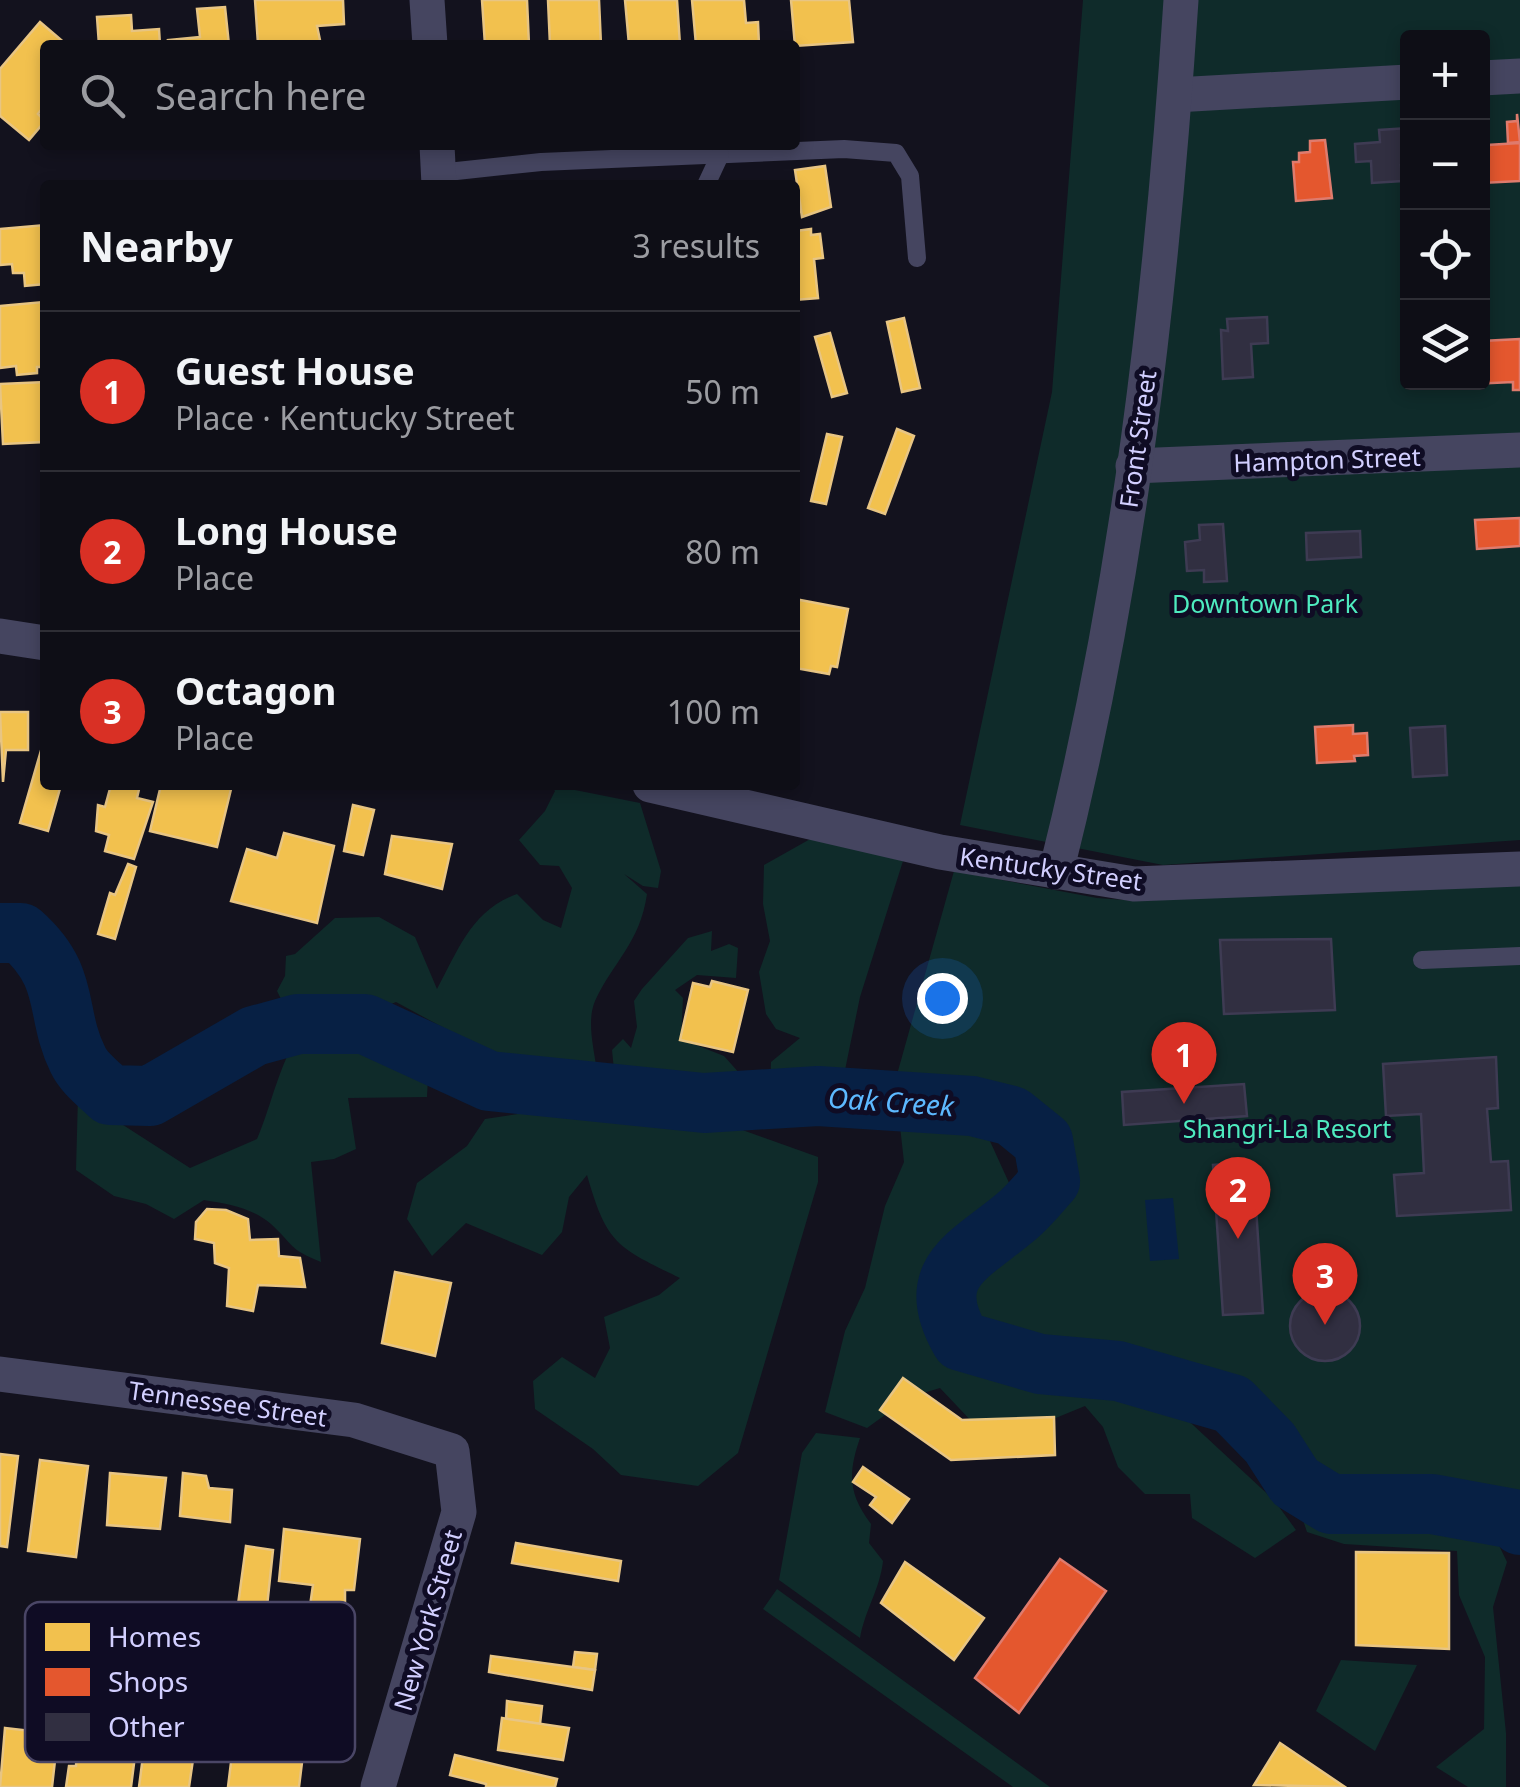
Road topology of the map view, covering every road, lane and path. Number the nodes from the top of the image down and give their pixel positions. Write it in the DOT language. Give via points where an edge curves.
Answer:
graph roads {
  1 [pos="428,0"];
  2 [pos="1181,0"];
  3 [pos="430,40"];
  4 [pos="1520,76"];
  5 [pos="1490,78"];
  6 [pos="1400,82"];
  7 [pos="1175,94"];
  8 [pos="720,155"];
  9 [pos="438,168"];
  10 [pos="708,180"];
  11 [pos="916,258"];
  12 [pos="1520,450"];
  13 [pos="1133,466"];
  14 [pos="0,636"];
  15 [pos="40,642"];
  16 [pos="694,790"];
  17 [pos="747,796"];
  18 [pos="1520,869"];
  19 [pos="1056,872"];
  20 [pos="1520,956"];
  21 [pos="1422,960"];
  22 [pos="0,1374"];
  23 [pos="452,1451"];
  24 [pos="378,1787"];
  1 -- 3 [label="street"];
  2 -- 7 [label="street, Front Street"];
  4 -- 5 [label="street"];
  6 -- 7 [label="street"];
  7 -- 13 [label="street, Front Street" via="1161,268"];
  8 -- 9 [label="lane"];
  8 -- 10 [label="lane"];
  8 -- 11 [label="lane" via="844,148 896,154 910,176"];
  12 -- 13 [label="street, Hampton Street"];
  13 -- 19 [label="street, Front Street" via="1082,769"];
  14 -- 15 [label="street"];
  16 -- 17 [label="street, Kentucky Street"];
  17 -- 19 [label="street, Kentucky Street" via="940,852"];
  18 -- 19 [label="street, Kentucky Street" via="1134,884"];
  20 -- 21 [label="lane"];
  22 -- 23 [label="street, Tennessee Street" via="354,1420"];
  23 -- 24 [label="street, New York Street" via="459,1512"];
}
